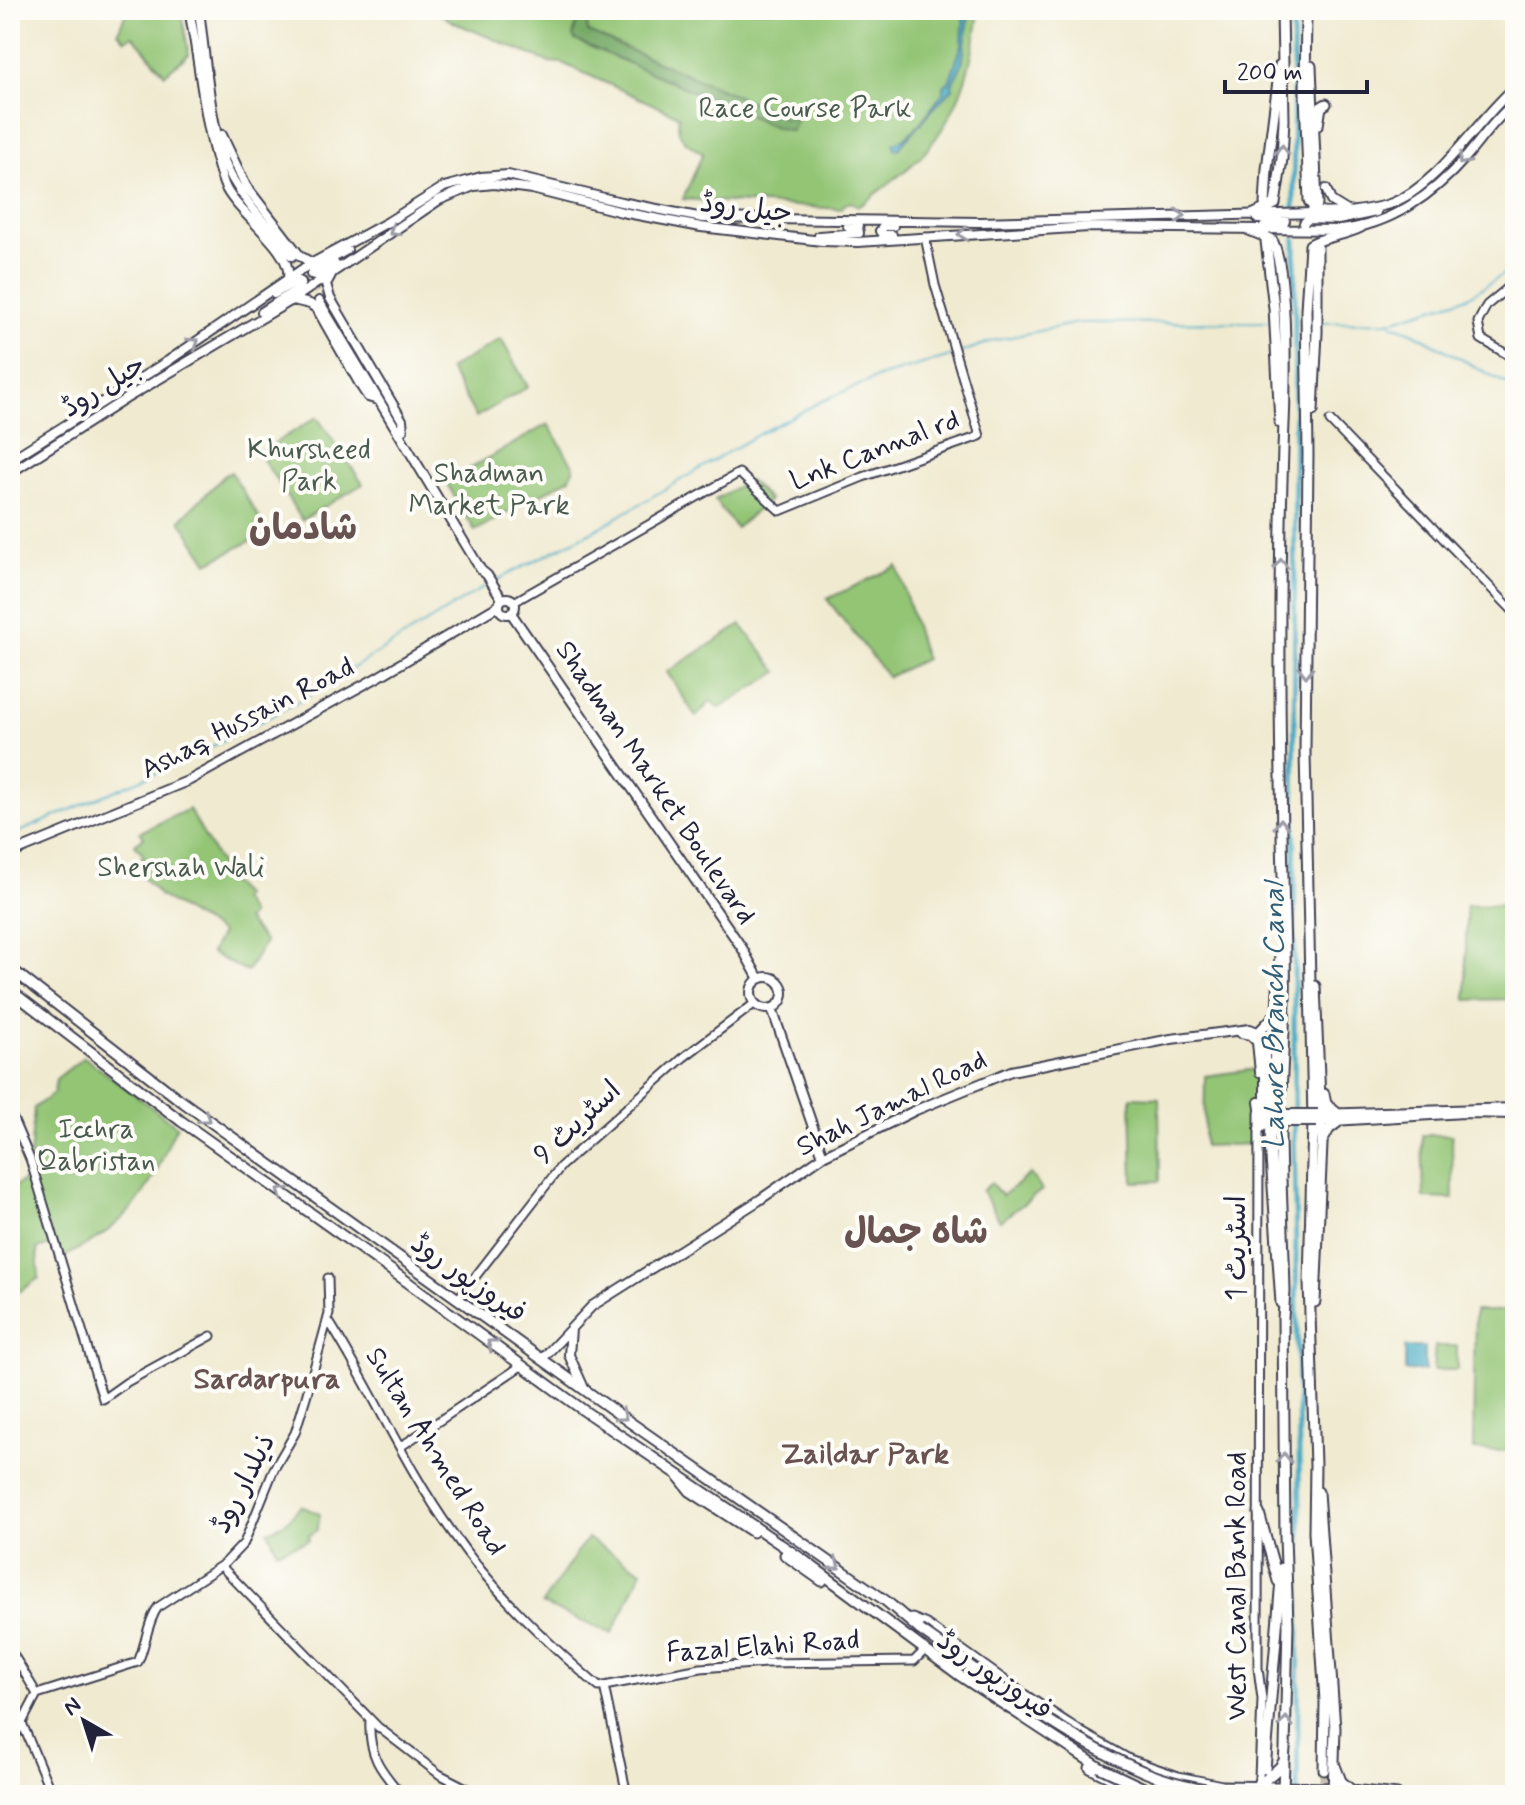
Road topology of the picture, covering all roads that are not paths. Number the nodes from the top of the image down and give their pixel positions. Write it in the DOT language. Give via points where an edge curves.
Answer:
graph roads {
  1 [pos="189,10"];
  2 [pos="199,10"];
  3 [pos="1282,10"];
  4 [pos="1306,12"];
  5 [pos="1282,51"];
  6 [pos="1515,87"];
  7 [pos="1515,102"];
  8 [pos="1326,104"];
  9 [pos="1315,137"];
  10 [pos="1326,189"];
  11 [pos="1393,203"];
  12 [pos="1265,204"];
  13 [pos="1320,209"];
  14 [pos="1349,212"];
  15 [pos="1229,214"];
  16 [pos="1254,214"];
  17 [pos="799,221"];
  18 [pos="866,222"];
  19 [pos="980,222"];
  20 [pos="1209,228"];
  21 [pos="1356,228"];
  22 [pos="1249,230"];
  23 [pos="362,236"];
  24 [pos="790,237"];
  25 [pos="925,237"];
  26 [pos="869,241"];
  27 [pos="1266,241"];
  28 [pos="1317,246"];
  29 [pos="293,259"];
  30 [pos="351,260"];
  31 [pos="312,263"];
  32 [pos="334,271"];
  33 [pos="288,278"];
  34 [pos="1515,282"];
  35 [pos="259,299"];
  36 [pos="292,300"];
  37 [pos="322,301"];
  38 [pos="244,327"];
  39 [pos="1515,359"];
  40 [pos="1330,421"];
  41 [pos="1283,451"];
  42 [pos="1308,454"];
  43 [pos="10,460"];
  44 [pos="10,473"];
  45 [pos="484,571"];
  46 [pos="499,599"];
  47 [pos="514,602"];
  48 [pos="511,613"];
  49 [pos="1515,613"];
  50 [pos="10,854"];
  51 [pos="1284,930"];
  52 [pos="1308,930"];
  53 [pos="10,968"];
  54 [pos="759,979"];
  55 [pos="10,990"];
  56 [pos="754,1004"];
  57 [pos="772,1009"];
  58 [pos="66,1013"];
  59 [pos="1259,1016"];
  60 [pos="1273,1017"];
  61 [pos="58,1027"];
  62 [pos="1228,1032"];
  63 [pos="1259,1032"];
  64 [pos="1321,1088"];
  65 [pos="176,1097"];
  66 [pos="162,1107"];
  67 [pos="1515,1111"];
  68 [pos="10,1112"];
  69 [pos="1259,1113"];
  70 [pos="1338,1117"];
  71 [pos="1273,1118"];
  72 [pos="1319,1118"];
  73 [pos="1259,1129"];
  74 [pos="1322,1144"];
  75 [pos="823,1156"];
  76 [pos="328,1278"];
  77 [pos="458,1299"];
  78 [pos="1283,1318"];
  79 [pos="328,1320"];
  80 [pos="571,1329"];
  81 [pos="211,1336"];
  82 [pos="543,1358"];
  83 [pos="1313,1358"];
  84 [pos="521,1366"];
  85 [pos="1257,1383"];
  86 [pos="583,1386"];
  87 [pos="400,1447"];
  88 [pos="1315,1465"];
  89 [pos="672,1469"];
  90 [pos="1259,1513"];
  91 [pos="1285,1536"];
  92 [pos="221,1566"];
  93 [pos="1280,1588"];
  94 [pos="906,1617"];
  95 [pos="10,1649"];
  96 [pos="922,1653"];
  97 [pos="604,1686"];
  98 [pos="37,1694"];
  99 [pos="370,1719"];
  100 [pos="22,1723"];
  101 [pos="10,1746"];
  102 [pos="1129,1760"];
  103 [pos="1284,1761"];
  104 [pos="1334,1763"];
  105 [pos="1265,1769"];
  106 [pos="1324,1770"];
  107 [pos="1165,1773"];
  108 [pos="1178,1777"];
  109 [pos="1283,1788"];
  110 [pos="1128,1789"];
  111 [pos="1350,1789"];
  112 [pos="1334,1792"];
  113 [pos="1253,1793"];
  114 [pos="52,1795"];
  115 [pos="402,1795"];
  116 [pos="480,1795"];
  117 [pos="627,1795"];
  118 [pos="1145,1795"];
  119 [pos="1155,1795"];
  120 [pos="1164,1795"];
  121 [pos="1170,1795"];
  122 [pos="1397,1795"];
  1 -- 29 [label="main road" via="211,143 223,182"];
  2 -- 29 [label="main road" via="215,119 238,174"];
  3 -- 5 [label="main road"];
  4 -- 9 [label="main road"];
  4 -- 13 [label="main road" via="1309,201"];
  5 -- 12 [label="main road"];
  16 -- 5 [label="main road, one-way" via="1275,204 1278,192"];
  6 -- 11 [label="main road, جیل روڈ" via="1435,174"];
  7 -- 21 [label="main road, جیل روڈ, one-way" via="1437,187 1401,210"];
  8 -- 9 [label="main road"];
  9 -- 13 [label="main road"];
  10 -- 14 [label="main road" via="1331,201"];
  11 -- 14 [label="main road, جیل روڈ"];
  11 -- 21 [label="main road" via="1356,218 1304,223"];
  13 -- 14 [label="main road, جیل روڈ"];
  13 -- 16 [label="main road, جیل روڈ"];
  15 -- 16 [label="main road, جیل روڈ"];
  19 -- 15 [label="main road, جیل روڈ, one-way"];
  15 -- 20 [label="main road" via="1285,222"];
  17 -- 18 [label="main road, جیل روڈ"];
  17 -- 23 [label="main road, جیل روڈ" via="703,218 508,175 444,187"];
  17 -- 24 [label="main road" via="856,227 860,232"];
  18 -- 19 [label="main road, جیل روڈ"];
  18 -- 26 [label="main road" via="872,230"];
  19 -- 25 [label="main road" via="884,226 880,231"];
  20 -- 22 [label="main road, جیل روڈ"];
  20 -- 25 [label="main road, جیل روڈ, one-way" via="1048,228"];
  21 -- 22 [label="main road, جیل روڈ"];
  21 -- 42 [label="main road" via="1310,245"];
  22 -- 41 [label="main road" via="1273,241 1281,277"];
  23 -- 30 [label="main road" via="311,274"];
  23 -- 31 [label="main road, جیل روڈ"];
  24 -- 26 [label="main road, جیل روڈ"];
  24 -- 30 [label="main road, جیل روڈ, one-way" via="673,222 532,189 483,185 439,200"];
  25 -- 26 [label="main road, جیل روڈ"];
  25 -- 47 [label="street, Lnk Cannal rd" via="980,436 780,511 739,473"];
  27 -- 41 [label="main road"];
  28 -- 42 [label="main road"];
  29 -- 31 [label="main road"];
  29 -- 33 [label="main road"];
  30 -- 32 [label="main road, جیل روڈ"];
  31 -- 33 [label="main road, جیل روڈ"];
  32 -- 36 [label="main road, جیل روڈ"];
  32 -- 37 [label="main road"];
  33 -- 35 [label="main road, جیل روڈ"];
  34 -- 39 [label="street" via="1487,305 1478,322 1481,339"];
  35 -- 38 [label="main road" via="301,282"];
  43 -- 35 [label="main road, جیل روڈ, one-way"];
  36 -- 37 [label="main road"];
  36 -- 38 [label="main road, جیل روڈ"];
  37 -- 45 [label="main road" via="396,410"];
  37 -- 45 [label="main road" via="362,388 379,400"];
  38 -- 44 [label="main road, جیل روڈ"];
  40 -- 49 [label="street"];
  51 -- 41 [label="main road, one-way"];
  42 -- 52 [label="main road, one-way"];
  45 -- 46 [label="main road"];
  46 -- 47 [label="main road"];
  46 -- 48 [label="main road" via="503,613"];
  46 -- 50 [label="main road, Ashaq Hussain Road" via="361,686 190,780"];
  47 -- 48 [label="main road"];
  48 -- 54 [label="main road, Shadman Market Boulevard"];
  51 -- 60 [label="main road"];
  51 -- 78 [label="main road"];
  52 -- 64 [label="main road"];
  52 -- 83 [label="main road"];
  53 -- 58 [label="main road, فیروزپور روڈ"];
  54 -- 56 [label="main road" via="751,988"];
  54 -- 57 [label="main road" via="772,978 782,988 783,998"];
  55 -- 61 [label="main road, فیروزپور روڈ"];
  56 -- 57 [label="main road"];
  56 -- 77 [label="street, اسٹریٹ 9" via="684,1057 561,1166"];
  57 -- 75 [label="main road"];
  58 -- 61 [label="main road" via="121,1062 114,1066"];
  58 -- 65 [label="main road, فیروزپور روڈ"];
  59 -- 60 [label="main road"];
  60 -- 63 [label="main road"];
  60 -- 71 [label="main road"];
  61 -- 66 [label="main road, فیروزپور روڈ"];
  62 -- 63 [label="main road, Shah Jamal Road"];
  62 -- 69 [label="main road" via="1250,1035 1259,1045"];
  62 -- 75 [label="main road, Shah Jamal Road" via="1011,1071"];
  63 -- 71 [label="main road" via="1266,1050 1265,1110"];
  64 -- 70 [label="main road"];
  64 -- 72 [label="main road"];
  65 -- 66 [label="main road" via="125,1065 124,1074"];
  65 -- 77 [label="main road, فیروزپور روڈ, one-way"];
  84 -- 66 [label="main road, فیروزپور روڈ, one-way"];
  67 -- 70 [label="main road"];
  68 -- 81 [label="street" via="30,1159 103,1399"];
  69 -- 71 [label="main road"];
  69 -- 73 [label="street, اسٹریٹ 1"];
  70 -- 72 [label="main road"];
  70 -- 74 [label="main road"];
  71 -- 72 [label="main road, bridge"];
  71 -- 73 [label="main road"];
  71 -- 78 [label="main road"];
  72 -- 74 [label="main road"];
  73 -- 85 [label="street, اسٹریٹ 1"];
  74 -- 83 [label="main road"];
  75 -- 80 [label="main road, Shah Jamal Road" via="592,1306"];
  76 -- 79 [label="street, ذیلدار روڈ"];
  77 -- 82 [label="main road, فیروزپور روڈ"];
  91 -- 78 [label="main road, one-way"];
  79 -- 87 [label="street, Sultan Ahmed Road"];
  79 -- 92 [label="street, ذیلدار روڈ" via="295,1433 244,1543"];
  80 -- 82 [label="main road, Shah Jamal Road"];
  80 -- 86 [label="main road" via="569,1355"];
  82 -- 86 [label="main road, فیروزپور روڈ"];
  83 -- 88 [label="main road"];
  84 -- 87 [label="street"];
  84 -- 89 [label="main road, فیروزپور روڈ"];
  85 -- 90 [label="street, West Canal Bank Road"];
  86 -- 94 [label="main road, فیروزپور روڈ, one-way"];
  87 -- 97 [label="street, Sultan Ahmed Road" via="488,1579 541,1637"];
  88 -- 104 [label="main road"];
  88 -- 106 [label="main road"];
  89 -- 96 [label="main road, فیروزپور روڈ" via="690,1491"];
  89 -- 120 [label="main road, فیروزپور روڈ, bridge" via="1068,1749"];
  90 -- 93 [label="main road"];
  90 -- 113 [label="street, West Canal Bank Road" via="1262,1699 1259,1778"];
  91 -- 93 [label="main road"];
  103 -- 91 [label="main road, one-way"];
  92 -- 98 [label="street, ذیلدار روڈ" via="158,1607 138,1662"];
  92 -- 99 [label="street"];
  93 -- 105 [label="main road"];
  94 -- 102 [label="main road, فیروزپور روڈ" via="923,1623 1024,1695"];
  94 -- 113 [label="main road, فیروزپور روڈ, bridge" via="1105,1755 1172,1781"];
  95 -- 98 [label="street"];
  96 -- 97 [label="street, Fazal Elahi Road" via="914,1661 701,1668"];
  96 -- 110 [label="main road, فیروزپور روڈ"];
  97 -- 117 [label="street"];
  98 -- 100 [label="street"];
  99 -- 115 [label="street" via="377,1767"];
  99 -- 116 [label="street" via="439,1774"];
  100 -- 101 [label="street"];
  100 -- 114 [label="street"];
  102 -- 107 [label="main road, فیروزپور روڈ"];
  102 -- 110 [label="main road" via="1135,1776"];
  103 -- 109 [label="main road"];
  103 -- 113 [label="main road"];
  104 -- 111 [label="main road"];
  104 -- 112 [label="main road"];
  107 -- 108 [label="main road, فیروزپور روڈ"];
  107 -- 119 [label="main road"];
  108 -- 113 [label="main road, فیروزپور روڈ"];
  108 -- 121 [label="main road"];
  109 -- 112 [label="main road, فیروزپور روڈ"];
  109 -- 113 [label="main road, فیروزپور روڈ"];
  110 -- 118 [label="main road, فیروزپور روڈ"];
  111 -- 112 [label="main road, فیروزپور روڈ"];
  111 -- 122 [label="main road, فیروزپور روڈ"];
}
